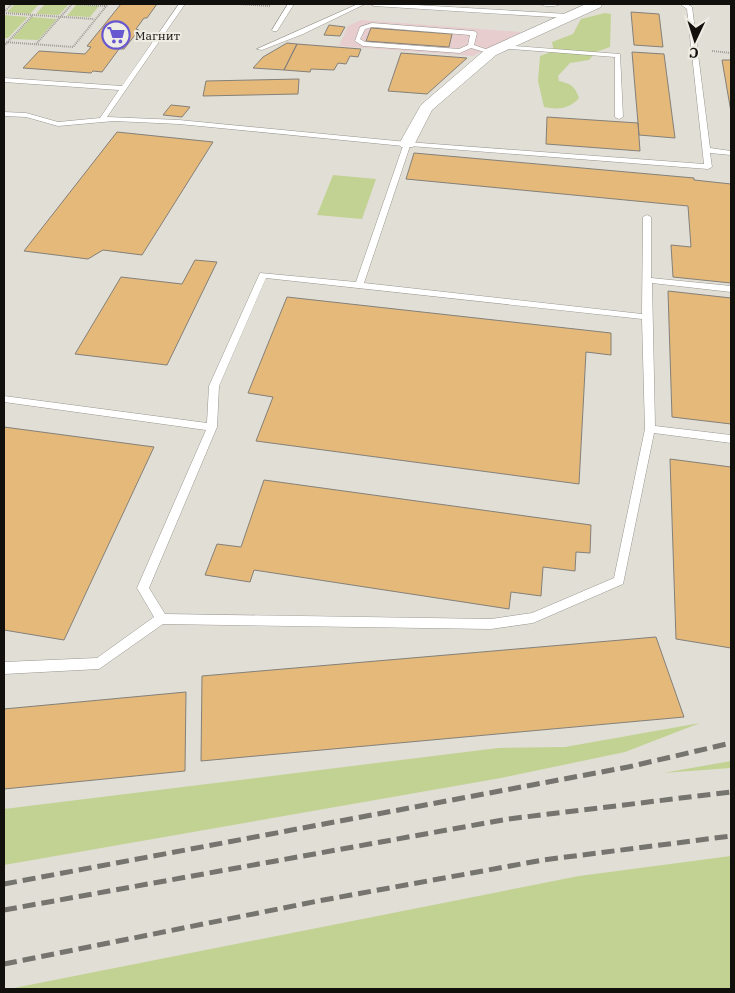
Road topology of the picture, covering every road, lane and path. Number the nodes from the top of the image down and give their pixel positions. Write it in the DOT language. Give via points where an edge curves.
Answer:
graph roads {
  1 [pos="12,4"];
  2 [pos="73,4"];
  3 [pos="182,4"];
  4 [pos="291,4"];
  5 [pos="362,4"];
  6 [pos="374,4"];
  7 [pos="543,4"];
  8 [pos="557,4"];
  9 [pos="596,4"];
  10 [pos="683,4"];
  11 [pos="107,5"];
  12 [pos="477,7"];
  13 [pos="526,7"];
  14 [pos="4,13"];
  15 [pos="518,13"];
  16 [pos="33,15"];
  17 [pos="568,16"];
  18 [pos="60,17"];
  19 [pos="95,19"];
  20 [pos="275,30"];
  21 [pos="4,42"];
  22 [pos="7,42"];
  23 [pos="36,44"];
  24 [pos="4,46"];
  25 [pos="471,46"];
  26 [pos="260,49"];
  27 [pos="496,49"];
  28 [pos="4,80"];
  29 [pos="124,88"];
  30 [pos="4,114"];
  31 [pos="620,117"];
  32 [pos="102,120"];
  33 [pos="407,144"];
  34 [pos="706,150"];
  35 [pos="731,152"];
  36 [pos="647,217"];
  37 [pos="647,280"];
  38 [pos="359,285"];
  39 [pos="731,289"];
  40 [pos="647,317"];
  41 [pos="4,399"];
  42 [pos="212,427"];
  43 [pos="650,429"];
  44 [pos="731,439"];
  45 [pos="162,619"];
  46 [pos="4,668"];
  1 -- 14 [label="path"];
  2 -- 11 [label="path"];
  2 -- 18 [label="path"];
  3 -- 29 [label="lane"];
  4 -- 20 [label="lane"];
  5 -- 26 [label="lane"];
  6 -- 12 [label="lane"];
  7 -- 8 [label="lane"];
  9 -- 17 [label="street"];
  10 -- 34 [label="lane" via="690,8"];
  11 -- 19 [label="path"];
  12 -- 15 [label="lane"];
  13 -- 15 [label="lane"];
  14 -- 16 [label="path"];
  15 -- 17 [label="lane"];
  16 -- 18 [label="path"];
  16 -- 22 [label="path"];
  17 -- 27 [label="street"];
  18 -- 19 [label="path"];
  18 -- 23 [label="path"];
  19 -- 23 [label="path" via="73,46"];
  21 -- 22 [label="path"];
  22 -- 23 [label="path"];
  22 -- 24 [label="path"];
  25 -- 25 [label="lane" via="474,33 372,25 362,28 357,40 363,44 460,51"];
  25 -- 27 [label="lane"];
  27 -- 31 [label="lane" via="618,55"];
  27 -- 33 [label="street" via="426,108"];
  28 -- 29 [label="lane"];
  29 -- 32 [label="lane"];
  30 -- 32 [label="lane" via="26,115 58,124"];
  32 -- 33 [label="lane" via="179,122"];
  33 -- 34 [label="lane" via="708,167"];
  33 -- 38 [label="lane"];
  34 -- 35 [label="lane"];
  36 -- 37 [label="lane"];
  37 -- 39 [label="lane"];
  37 -- 40 [label="lane"];
  38 -- 40 [label="lane"];
  38 -- 42 [label="lane" via="263,275 214,386"];
  40 -- 43 [label="lane"];
  41 -- 42 [label="lane"];
  42 -- 45 [label="lane" via="143,588"];
  43 -- 44 [label="lane"];
  43 -- 45 [label="lane" via="619,581 533,618 491,624"];
  45 -- 46 [label="lane" via="99,663"];
}
